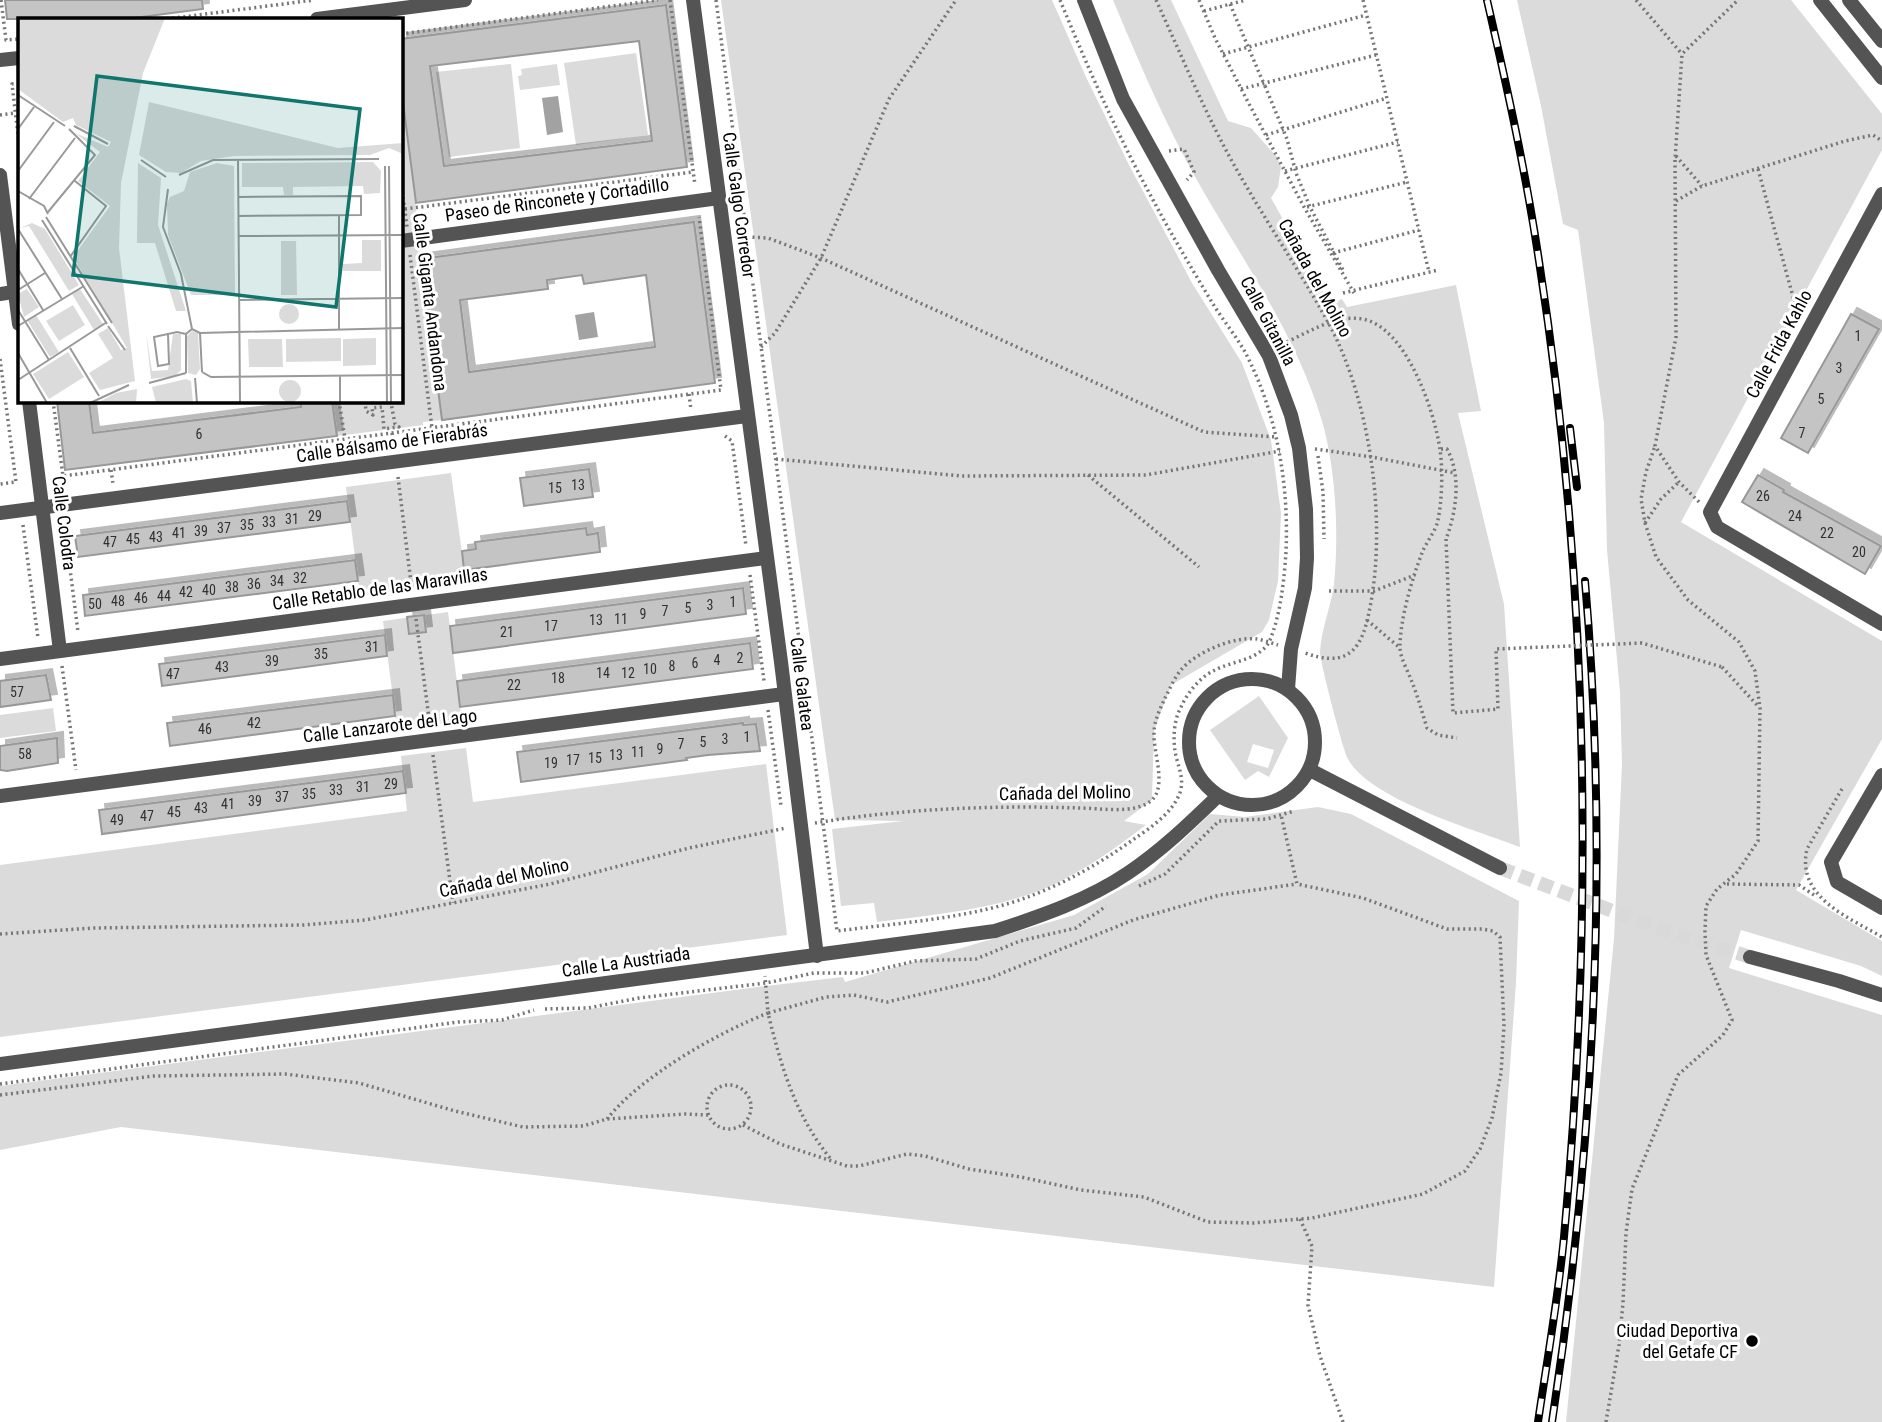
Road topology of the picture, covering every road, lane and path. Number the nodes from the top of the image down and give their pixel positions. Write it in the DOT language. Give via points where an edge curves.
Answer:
graph roads {
  1 [pos="314,0"];
  2 [pos="465,0"];
  3 [pos="657,0"];
  4 [pos="670,0"];
  5 [pos="693,0"];
  6 [pos="716,0"];
  7 [pos="956,0"];
  8 [pos="1060,0"];
  9 [pos="1084,0"];
  10 [pos="1156,0"];
  11 [pos="1199,0"];
  12 [pos="1246,0"];
  13 [pos="1363,0"];
  14 [pos="1636,0"];
  15 [pos="1738,0"];
  16 [pos="1820,0"];
  17 [pos="1849,0"];
  18 [pos="638,1"];
  19 [pos="287,2"];
  20 [pos="1,4"];
  21 [pos="1230,4"];
  22 [pos="1204,11"];
  23 [pos="1366,15"];
  24 [pos="174,18"];
  25 [pos="325,18"];
  26 [pos="402,34"];
  27 [pos="18,38"];
  28 [pos="1882,41"];
  29 [pos="1248,47"];
  30 [pos="1223,54"];
  31 [pos="1682,54"];
  32 [pos="1376,55"];
  33 [pos="18,58"];
  34 [pos="0,60"];
  35 [pos="1882,78"];
  36 [pos="18,83"];
  37 [pos="1241,89"];
  38 [pos="1387,98"];
  39 [pos="15,113"];
  40 [pos="0,115"];
  41 [pos="1283,130"];
  42 [pos="1266,135"];
  43 [pos="18,136"];
  44 [pos="1882,141"];
  45 [pos="1398,142"];
  46 [pos="1169,151"];
  47 [pos="1675,156"];
  48 [pos="1294,168"];
  49 [pos="1758,169"];
  50 [pos="1285,170"];
  51 [pos="693,172"];
  52 [pos="0,175"];
  53 [pos="1190,175"];
  54 [pos="1407,182"];
  55 [pos="1702,186"];
  56 [pos="402,187"];
  57 [pos="1882,194"];
  58 [pos="719,198"];
  59 [pos="696,201"];
  60 [pos="1675,201"];
  61 [pos="1307,207"];
  62 [pos="405,209"];
  63 [pos="1419,230"];
  64 [pos="747,237"];
  65 [pos="405,240"];
  66 [pos="1332,254"];
  67 [pos="821,258"];
  68 [pos="1438,270"];
  69 [pos="1429,272"];
  70 [pos="11,292"];
  71 [pos="1354,292"];
  72 [pos="1343,293"];
  73 [pos="18,320"];
  74 [pos="1328,324"];
  75 [pos="1804,338"];
  76 [pos="1282,344"];
  77 [pos="761,347"];
  78 [pos="0,359"];
  79 [pos="689,394"];
  80 [pos="29,402"];
  81 [pos="53,402"];
  82 [pos="339,402"];
  83 [pos="365,402"];
  84 [pos="388,402"];
  85 [pos="747,416"];
  86 [pos="693,423"];
  87 [pos="432,428"];
  88 [pos="392,433"];
  89 [pos="1276,437"];
  90 [pos="345,439"];
  91 [pos="1655,446"];
  92 [pos="1298,448"];
  93 [pos="1440,449"];
  94 [pos="1279,451"];
  95 [pos="1371,457"];
  96 [pos="775,458"];
  97 [pos="396,462"];
  98 [pos="1441,469"];
  99 [pos="1455,473"];
  100 [pos="1088,475"];
  101 [pos="1679,482"];
  102 [pos="0,484"];
  103 [pos="42,508"];
  104 [pos="1710,512"];
  105 [pos="0,513"];
  106 [pos="77,519"];
  107 [pos="1645,523"];
  108 [pos="12,527"];
  109 [pos="766,558"];
  110 [pos="1199,567"];
  111 [pos="1415,575"];
  112 [pos="1329,591"];
  113 [pos="1374,591"];
  114 [pos="414,604"];
  115 [pos="1367,620"];
  116 [pos="1882,624"];
  117 [pos="1269,642"];
  118 [pos="80,648"];
  119 [pos="1400,648"];
  120 [pos="1291,649"];
  121 [pos="60,651"];
  122 [pos="40,654"];
  123 [pos="0,659"];
  124 [pos="1288,689"];
  125 [pos="784,694"];
  126 [pos="1760,708"];
  127 [pos="1457,738"];
  128 [pos="1310,770"];
  129 [pos="1882,775"];
  130 [pos="78,786"];
  131 [pos="0,796"];
  132 [pos="1218,796"];
  133 [pos="1294,811"];
  134 [pos="1281,815"];
  135 [pos="1219,821"];
  136 [pos="823,822"];
  137 [pos="800,825"];
  138 [pos="1500,867"];
  139 [pos="1724,883"];
  140 [pos="1297,884"];
  141 [pos="1825,902"];
  142 [pos="1882,908"];
  143 [pos="0,934"];
  144 [pos="817,956"];
  145 [pos="1750,957"];
  146 [pos="763,963"];
  147 [pos="1882,995"];
  148 [pos="768,1013"];
  149 [pos="0,1064"];
  150 [pos="0,1096"];
  151 [pos="708,1115"];
  152 [pos="607,1119"];
  153 [pos="743,1125"];
  154 [pos="831,1159"];
  155 [pos="1300,1219"];
  156 [pos="1343,1422"];
  157 [pos="1606,1422"];
  1 -- 19 [label="path"];
  2 -- 25 [label="street"];
  3 -- 18 [label="path"];
  4 -- 51 [label="path"];
  5 -- 58 [label="street, Calle Galgo Corredor"];
  6 -- 64 [label="path"];
  7 -- 67 [label="path" via="888,99"];
  8 -- 89 [label="path" via="1129,156 1183,255 1245,353"];
  9 -- 92 [label="street, Calle Gitanilla" via="1123,99 1269,356"];
  10 -- 74 [label="path, Cañada del Molino" via="1233,163"];
  11 -- 22 [label="path"];
  12 -- 21 [label="path"];
  13 -- 23 [label="path"];
  14 -- 31 [label="path"];
  15 -- 31 [label="path"];
  16 -- 35 [label="street"];
  17 -- 28 [label="street"];
  18 -- 26 [label="path"];
  19 -- 24 [label="path"];
  20 -- 27 [label="path" via="6,40"];
  21 -- 22 [label="path"];
  21 -- 29 [label="path"];
  22 -- 30 [label="path"];
  23 -- 29 [label="path"];
  23 -- 32 [label="path"];
  29 -- 30 [label="path"];
  29 -- 41 [label="path, bridge"];
  30 -- 37 [label="path"];
  31 -- 47 [label="path"];
  32 -- 37 [label="path"];
  32 -- 38 [label="path"];
  33 -- 34 [label="street"];
  36 -- 39 [label="path" via="12,84"];
  37 -- 42 [label="path"];
  38 -- 41 [label="path"];
  38 -- 45 [label="path"];
  39 -- 40 [label="path"];
  39 -- 43 [label="path"];
  41 -- 42 [label="path"];
  41 -- 48 [label="path"];
  42 -- 50 [label="path"];
  44 -- 49 [label="path" via="1873,135 1845,141"];
  45 -- 48 [label="path"];
  45 -- 54 [label="path"];
  46 -- 53 [label="path" via="1184,149 1194,172"];
  47 -- 55 [label="path"];
  47 -- 60 [label="path"];
  48 -- 50 [label="path"];
  48 -- 61 [label="path"];
  49 -- 55 [label="path"];
  49 -- 75 [label="path"];
  50 -- 61 [label="path"];
  51 -- 59 [label="path"];
  51 -- 62 [label="path"];
  52 -- 70 [label="street"];
  54 -- 61 [label="path"];
  54 -- 63 [label="path"];
  55 -- 60 [label="path"];
  56 -- 62 [label="path, Calle Giganta Andandona"];
  57 -- 75 [label="street, Calle Frida Kahlo"];
  58 -- 59 [label="street, Paseo de Rinconete y Cortadillo"];
  58 -- 85 [label="street, Calle Galgo Corredor"];
  59 -- 65 [label="street, Paseo de Rinconete y Cortadillo"];
  59 -- 79 [label="path" via="721,390"];
  60 -- 91 [label="path" via="1676,337"];
  61 -- 66 [label="path"];
  62 -- 65 [label="path, Calle Giganta Andandona"];
  63 -- 66 [label="path"];
  63 -- 69 [label="path"];
  64 -- 67 [label="path" via="768,238"];
  64 -- 77 [label="path"];
  65 -- 87 [label="path, Calle Giganta Andandona"];
  66 -- 71 [label="path"];
  67 -- 77 [label="path"];
  67 -- 89 [label="path" via="1204,432"];
  68 -- 69 [label="path"];
  69 -- 71 [label="path"];
  70 -- 73 [label="street"];
  71 -- 72 [label="path"];
  74 -- 76 [label="path"];
  74 -- 93 [label="path" via="1361,318 1388,331 1429,405"];
  74 -- 95 [label="path, Cañada del Molino" via="1351,379"];
  75 -- 104 [label="street, Calle Frida Kahlo"];
  77 -- 96 [label="path"];
  78 -- 102 [label="path" via="16,482"];
  79 -- 86 [label="path"];
  79 -- 87 [label="path"];
  80 -- 103 [label="street, Calle Colodra"];
  81 -- 90 [label="path" via="62,476"];
  82 -- 90 [label="path"];
  83 -- 84 [label="path" via="366,411 373,415 372,408 382,407 384,429 399,427"];
  85 -- 86 [label="street, Calle Bálsamo de Fierabrás"];
  85 -- 109 [label="street, Calle Galatea"];
  86 -- 97 [label="street, Calle Bálsamo de Fierabrás"];
  87 -- 88 [label="path"];
  88 -- 90 [label="path"];
  88 -- 97 [label="path"];
  89 -- 94 [label="path"];
  91 -- 101 [label="path"];
  91 -- 107 [label="path" via="1641,499"];
  92 -- 94 [label="path"];
  92 -- 95 [label="path"];
  92 -- 120 [label="street, Calle Gitanilla" via="1307,558"];
  93 -- 98 [label="path"];
  93 -- 99 [label="path" via="1447,449"];
  94 -- 100 [label="path" via="1146,475"];
  94 -- 117 [label="path" via="1286,493 1284,584"];
  95 -- 98 [label="path"];
  95 -- 113 [label="path, Cañada del Molino"];
  96 -- 100 [label="path" via="961,476"];
  96 -- 136 [label="path"];
  97 -- 103 [label="street, Calle Bálsamo de Fierabrás"];
  97 -- 114 [label="path"];
  98 -- 99 [label="path"];
  98 -- 111 [label="path" via="1438,521"];
  99 -- 126 [label="path, bridge" via="1455,516 1446,540 1453,712 1498,709 1496,649 1642,643 1721,667"];
  100 -- 110 [label="path"];
  101 -- 104 [label="path"];
  101 -- 107 [label="path"];
  103 -- 105 [label="street, Calle Bálsamo de Fierabrás"];
  103 -- 121 [label="street, Calle Colodra"];
  104 -- 116 [label="street" via="1717,527"];
  106 -- 118 [label="path" via="64,521"];
  107 -- 126 [label="path" via="1656,557 1688,600 1739,642 1755,671"];
  108 -- 122 [label="path" via="24,525"];
  109 -- 114 [label="street, Calle Retablo de las Maravillas"];
  109 -- 125 [label="street, Calle Galatea"];
  111 -- 113 [label="path"];
  111 -- 119 [label="path"];
  112 -- 113 [label="path"];
  113 -- 115 [label="path, Cañada del Molino"];
  114 -- 118 [label="street, Calle Retablo de las Maravillas"];
  115 -- 119 [label="path"];
  115 -- 120 [label="path, Cañada del Molino" via="1354,650 1340,659 1321,659"];
  117 -- 120 [label="path, Cañada del Molino"];
  117 -- 136 [label="path, Cañada del Molino" via="1226,643 1198,655 1182,669 1154,731 1158,789 1152,800 1138,807 982,808"];
  117 -- 136 [label="path" via="1248,658 1213,670 1179,709 1174,750 1182,782 1172,806 1152,826 1091,868 1030,896 961,914 837,931"];
  118 -- 121 [label="street, Calle Retablo de las Maravillas"];
  119 -- 127 [label="path" via="1427,728"];
  120 -- 124 [label="street, Calle Gitanilla"];
  121 -- 122 [label="street, Calle Retablo de las Maravillas"];
  121 -- 130 [label="path"];
  122 -- 123 [label="street, Calle Retablo de las Maravillas"];
  124 -- 128 [label="street" via="1306,708 1315,728"];
  124 -- 132 [label="street" via="1251,678 1229,682 1200,704 1189,729 1189,751 1196,773"];
  125 -- 130 [label="street, Calle Lanzarote del Lago"];
  125 -- 137 [label="street, Calle Galatea"];
  126 -- 139 [label="path" via="1758,841 1736,874"];
  128 -- 132 [label="street" via="1293,791 1273,802 1239,804"];
  128 -- 138 [label="street"];
  129 -- 142 [label="street" via="1831,862 1837,883"];
  130 -- 131 [label="street, Calle Lanzarote del Lago"];
  132 -- 144 [label="street, Calle La Austriada" via="1128,873 1053,912 995,931"];
  133 -- 134 [label="path"];
  134 -- 135 [label="path"];
  134 -- 140 [label="path"];
  136 -- 137 [label="path, Cañada del Molino"];
  137 -- 143 [label="path, Cañada del Molino" via="550,884 365,920"];
  137 -- 144 [label="street, Calle Galatea"];
  139 -- 141 [label="path" via="1799,885"];
  139 -- 157 [label="path" via="1706,906 1704,931 1706,954 1732,1020 1723,1035 1678,1075 1632,1189 1619,1345"];
  140 -- 148 [label="path" via="1220,895 1133,920 990,978 887,1002 854,995 826,997"];
  140 -- 155 [label="path" via="1363,898 1447,929 1493,931 1500,937 1502,949 1504,1026 1492,1118 1465,1171 1423,1194"];
  144 -- 146 [label="street, Calle La Austriada"];
  145 -- 147 [label="street"];
  146 -- 148 [label="path"];
  146 -- 149 [label="street, Calle La Austriada"];
  148 -- 152 [label="path" via="742,1023 670,1066 620,1102"];
  148 -- 154 [label="path" via="784,1077 816,1140"];
  150 -- 152 [label="path" via="154,1076 285,1074 359,1083 523,1127 583,1126"];
  151 -- 152 [label="path"];
  151 -- 153 [label="path" via="721,1127"];
  151 -- 153 [label="path" via="708,1102 716,1089 738,1086 751,1103"];
  153 -- 154 [label="path" via="798,1151"];
  154 -- 155 [label="path" via="859,1166 907,1154 925,1156 1081,1190 1144,1197 1208,1222"];
  155 -- 156 [label="path" via="1312,1246 1308,1305"];
}
